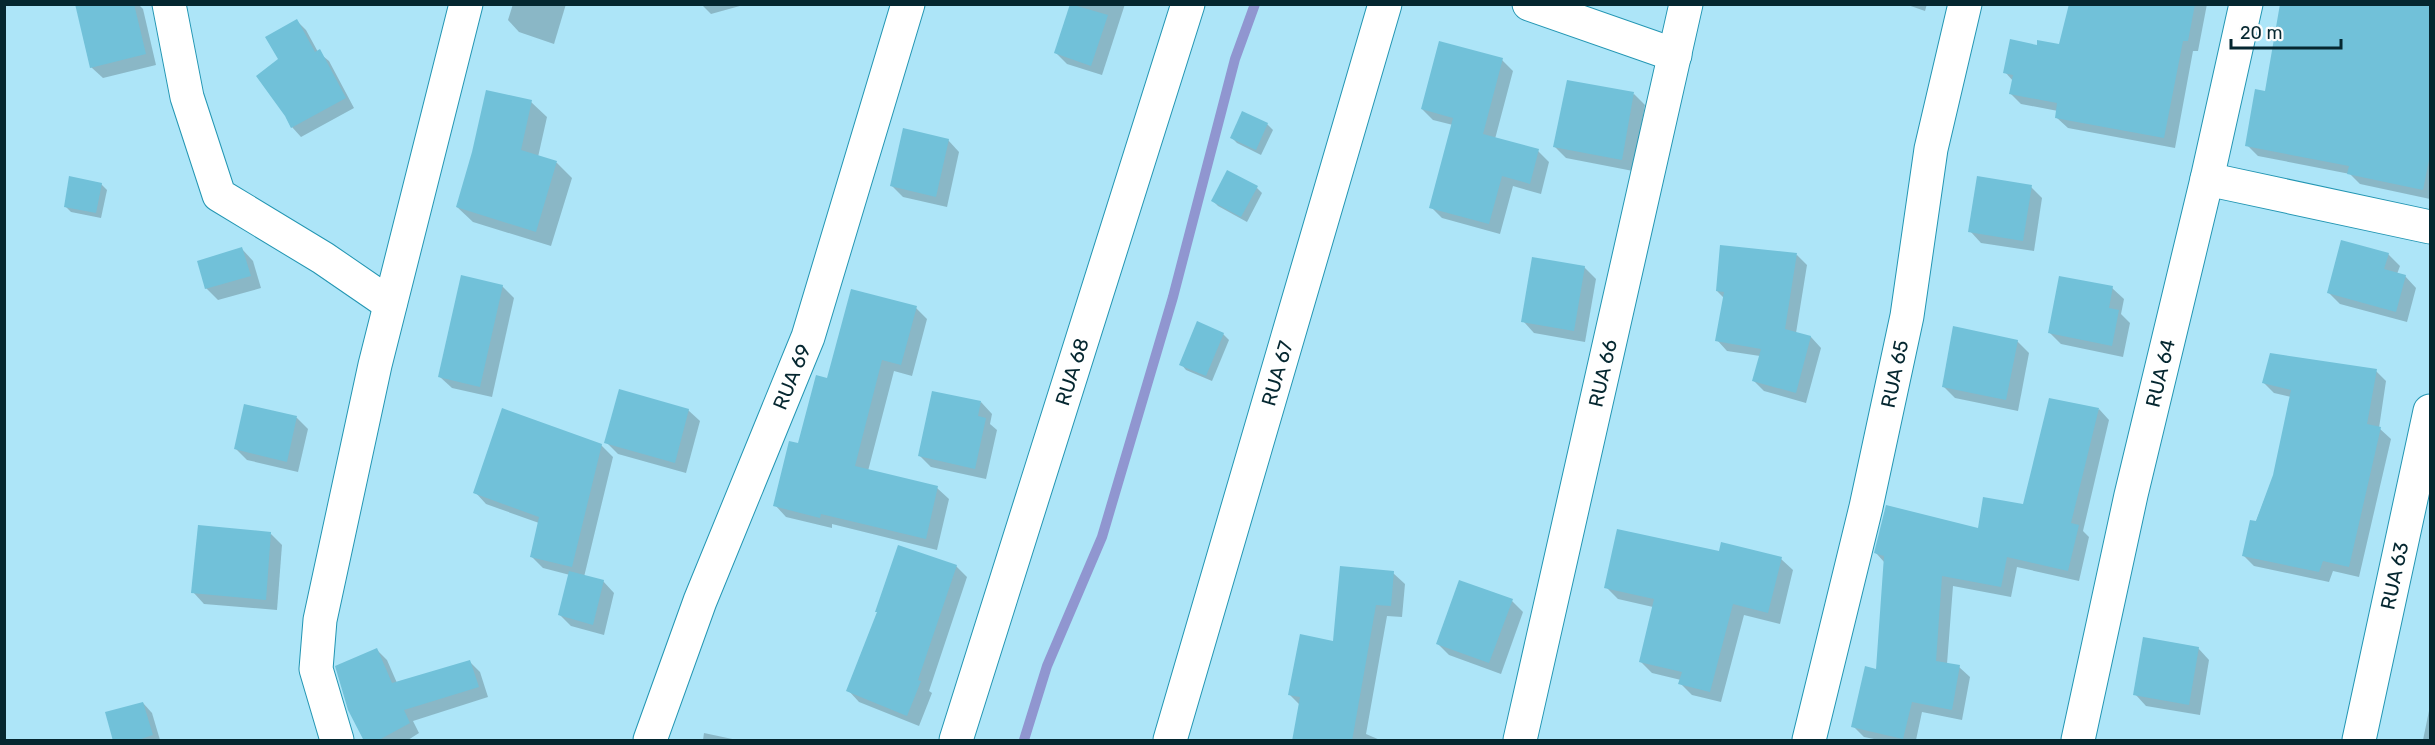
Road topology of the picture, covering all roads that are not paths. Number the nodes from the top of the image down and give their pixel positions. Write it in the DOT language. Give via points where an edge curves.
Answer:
graph roads {
  1 [pos="169,4"];
  2 [pos="466,4"];
  3 [pos="908,4"];
  4 [pos="1188,4"];
  5 [pos="1385,4"];
  6 [pos="1529,4"];
  7 [pos="1686,4"];
  8 [pos="1965,4"];
  9 [pos="2246,4"];
  10 [pos="1675,54"];
  11 [pos="2207,179"];
  12 [pos="2430,227"];
  13 [pos="390,304"];
  14 [pos="2430,411"];
  15 [pos="337,741"];
  16 [pos="650,741"];
  17 [pos="956,741"];
  18 [pos="1170,741"];
  19 [pos="1520,741"];
  20 [pos="1809,741"];
  21 [pos="2078,741"];
  22 [pos="2359,741"];
  1 -- 13 [label="street" via="187,97 219,195"];
  2 -- 13 [label="street"];
  3 -- 16 [label="street, RUA 69" via="808,337 700,602"];
  4 -- 17 [label="street, RUA 68"];
  5 -- 18 [label="street, RUA 67"];
  6 -- 10 [label="street"];
  7 -- 10 [label="street, RUA 66"];
  8 -- 20 [label="street, RUA 65" via="1931,149 1907,316"];
  9 -- 11 [label="street, RUA 64"];
  10 -- 19 [label="street, RUA 66"];
  11 -- 12 [label="street"];
  11 -- 21 [label="street, RUA 64" via="2131,495"];
  13 -- 15 [label="street" via="320,620 316,669"];
  14 -- 22 [label="street, RUA 63"];
}
